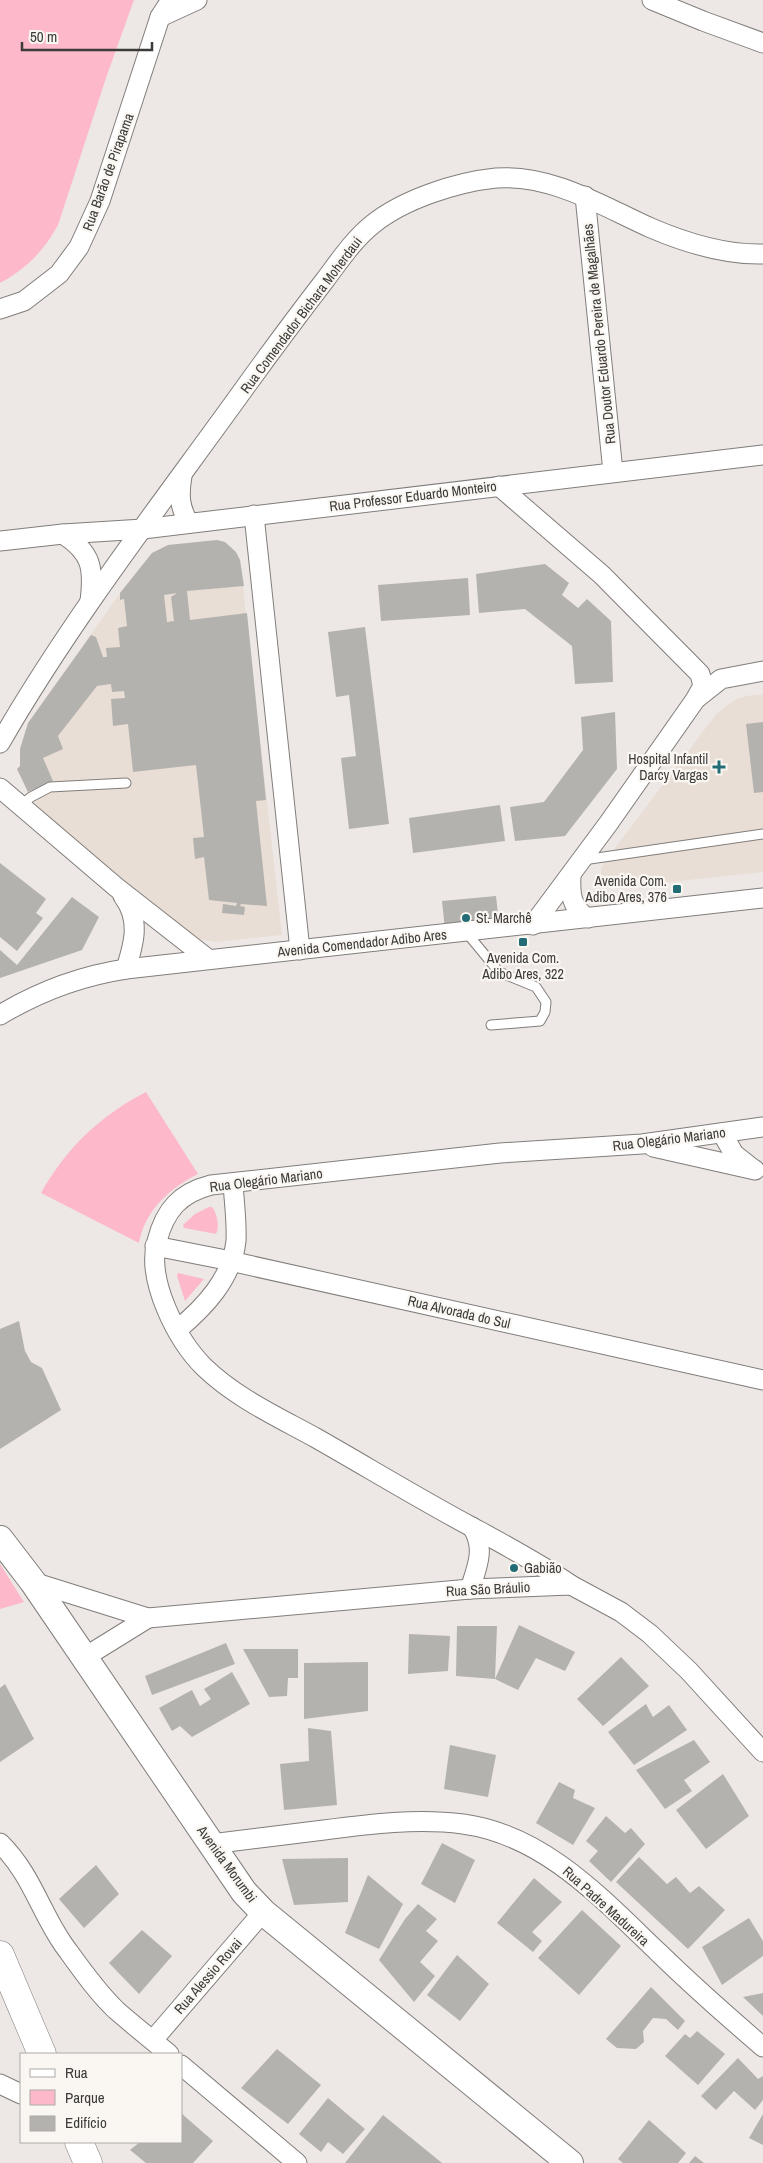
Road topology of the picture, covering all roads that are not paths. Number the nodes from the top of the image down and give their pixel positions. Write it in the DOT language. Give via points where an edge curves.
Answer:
graph roads {
  1 [pos="171,0"];
  2 [pos="197,0"];
  3 [pos="652,0"];
  4 [pos="160,17"];
  5 [pos="763,43"];
  6 [pos="585,196"];
  7 [pos="763,254"];
  8 [pos="0,309"];
  9 [pos="763,455"];
  10 [pos="613,472"];
  11 [pos="182,474"];
  12 [pos="500,486"];
  13 [pos="254,515"];
  14 [pos="188,523"];
  15 [pos="142,529"];
  16 [pos="63,534"];
  17 [pos="0,541"];
  18 [pos="90,601"];
  19 [pos="695,669"];
  20 [pos="763,670"];
  21 [pos="721,679"];
  22 [pos="696,700"];
  23 [pos="0,743"];
  24 [pos="126,782"];
  25 [pos="0,788"];
  26 [pos="20,806"];
  27 [pos="763,834"];
  28 [pos="582,860"];
  29 [pos="571,875"];
  30 [pos="116,887"];
  31 [pos="763,898"];
  32 [pos="588,918"];
  33 [pos="533,925"];
  34 [pos="466,932"];
  35 [pos="300,950"];
  36 [pos="208,959"];
  37 [pos="126,969"];
  38 [pos="0,1015"];
  39 [pos="491,1026"];
  40 [pos="722,1133"];
  41 [pos="761,1133"];
  42 [pos="642,1144"];
  43 [pos="759,1172"];
  44 [pos="233,1183"];
  45 [pos="155,1246"];
  46 [pos="231,1261"];
  47 [pos="177,1330"];
  48 [pos="763,1380"];
  49 [pos="472,1527"];
  50 [pos="0,1538"];
  51 [pos="33,1582"];
  52 [pos="571,1585"];
  53 [pos="470,1589"];
  54 [pos="148,1618"];
  55 [pos="85,1657"];
  56 [pos="763,1752"];
  57 [pos="0,1843"];
  58 [pos="211,1844"];
  59 [pos="263,1912"];
  60 [pos="0,1955"];
  61 [pos="153,2040"];
  62 [pos="763,2048"];
  63 [pos="42,2053"];
  64 [pos="168,2053"];
  65 [pos="182,2066"];
  66 [pos="0,2084"];
  67 [pos="20,2094"];
  68 [pos="79,2143"];
  69 [pos="88,2163"];
  70 [pos="297,2163"];
  71 [pos="570,2163"];
  1 -- 4 [label="street, Rua Barão de Pirapama"];
  2 -- 4 [label="street"];
  3 -- 5 [label="street"];
  4 -- 8 [label="street, Rua Barão de Pirapama" via="100,201 79,247 59,274 24,301"];
  6 -- 7 [label="street, Rua Comendador Bichara Moherdaui" via="653,229 708,248"];
  6 -- 10 [label="street, Rua Doutor Eduardo Pereira de Magalhães"];
  6 -- 11 [label="street, Rua Comendador Bichara Moherdaui" via="527,179 497,178 460,185 411,201 374,223 305,306"];
  9 -- 10 [label="street, Rua Professor Eduardo Monteiro"];
  10 -- 12 [label="street, Rua Professor Eduardo Monteiro"];
  11 -- 14 [label="street" via="180,504"];
  11 -- 15 [label="street, Rua Comendador Bichara Moherdaui"];
  12 -- 13 [label="street, Rua Professor Eduardo Monteiro"];
  12 -- 19 [label="street" via="602,575"];
  13 -- 14 [label="street, Rua Professor Eduardo Monteiro"];
  13 -- 35 [label="street"];
  14 -- 15 [label="street, Rua Professor Eduardo Monteiro"];
  15 -- 16 [label="street, Rua Professor Eduardo Monteiro"];
  15 -- 18 [label="street, Rua Comendador Bichara Moherdaui"];
  16 -- 17 [label="street, Rua Professor Eduardo Monteiro"];
  16 -- 18 [label="street" via="86,554 93,578"];
  18 -- 23 [label="street, Rua Comendador Bichara Moherdaui" via="39,676"];
  19 -- 21 [label="street"];
  19 -- 22 [label="street" via="703,686"];
  20 -- 21 [label="street"];
  21 -- 22 [label="street"];
  22 -- 28 [label="street"];
  24 -- 26 [label="lane" via="50,787"];
  25 -- 26 [label="street"];
  26 -- 30 [label="street"];
  27 -- 28 [label="lane"];
  28 -- 29 [label="street"];
  29 -- 32 [label="street" via="572,901 576,909"];
  29 -- 33 [label="street"];
  30 -- 36 [label="street"];
  30 -- 37 [label="street" via="132,911 135,924"];
  31 -- 32 [label="street, Avenida Comendador Adibo Ares"];
  32 -- 33 [label="street, Avenida Comendador Adibo Ares"];
  33 -- 34 [label="street, Avenida Comendador Adibo Ares"];
  34 -- 35 [label="street, Avenida Comendador Adibo Ares"];
  34 -- 39 [label="lane" via="499,972 536,987 546,1002 540,1021"];
  35 -- 36 [label="street, Avenida Comendador Adibo Ares"];
  36 -- 37 [label="street, Avenida Comendador Adibo Ares"];
  37 -- 38 [label="street, Avenida Comendador Adibo Ares" via="61,985"];
  40 -- 41 [label="street, Rua Olegário Mariano"];
  40 -- 42 [label="street, Rua Olegário Mariano"];
  40 -- 43 [label="street" via="734,1154"];
  42 -- 43 [label="street"];
  42 -- 44 [label="street, Rua Olegário Mariano" via="500,1153"];
  44 -- 45 [label="street, Rua Olegário Mariano" via="195,1189 181,1198 163,1222"];
  44 -- 46 [label="street" via="236,1241"];
  45 -- 46 [label="street, Rua Alvorada do Sul"];
  45 -- 47 [label="street, Rua Olegário Mariano" via="159,1290"];
  46 -- 47 [label="street" via="222,1282 198,1312"];
  46 -- 48 [label="street, Rua Alvorada do Sul"];
  47 -- 49 [label="street, Rua Olegário Mariano" via="203,1366 239,1394"];
  49 -- 52 [label="street, Rua Olegário Mariano"];
  49 -- 53 [label="street" via="478,1536 480,1556"];
  50 -- 51 [label="main road, Avenida Morumbi"];
  51 -- 54 [label="street, Rua São Bráulio"];
  51 -- 55 [label="main road, Avenida Morumbi"];
  52 -- 53 [label="street, Rua São Bráulio"];
  52 -- 56 [label="street" via="621,1612 650,1634 690,1671"];
  53 -- 54 [label="street, Rua São Bráulio"];
  54 -- 55 [label="street, Rua São Bráulio"];
  55 -- 58 [label="main road, Avenida Morumbi"];
  57 -- 61 [label="street" via="30,1880 62,1942 82,1970 115,2009"];
  58 -- 59 [label="main road, Avenida Morumbi" via="244,1892"];
  58 -- 62 [label="street, Rua Padre Madureira" via="369,1824 422,1822 464,1824 505,1835 566,1868"];
  59 -- 61 [label="street, Rua Alessio Rovai"];
  59 -- 71 [label="main road, Avenida Morumbi"];
  60 -- 63 [label="main road"];
  61 -- 64 [label="street"];
  65 -- 70 [label="street"];
  66 -- 67 [label="street"];
  68 -- 69 [label="main road"];
}
